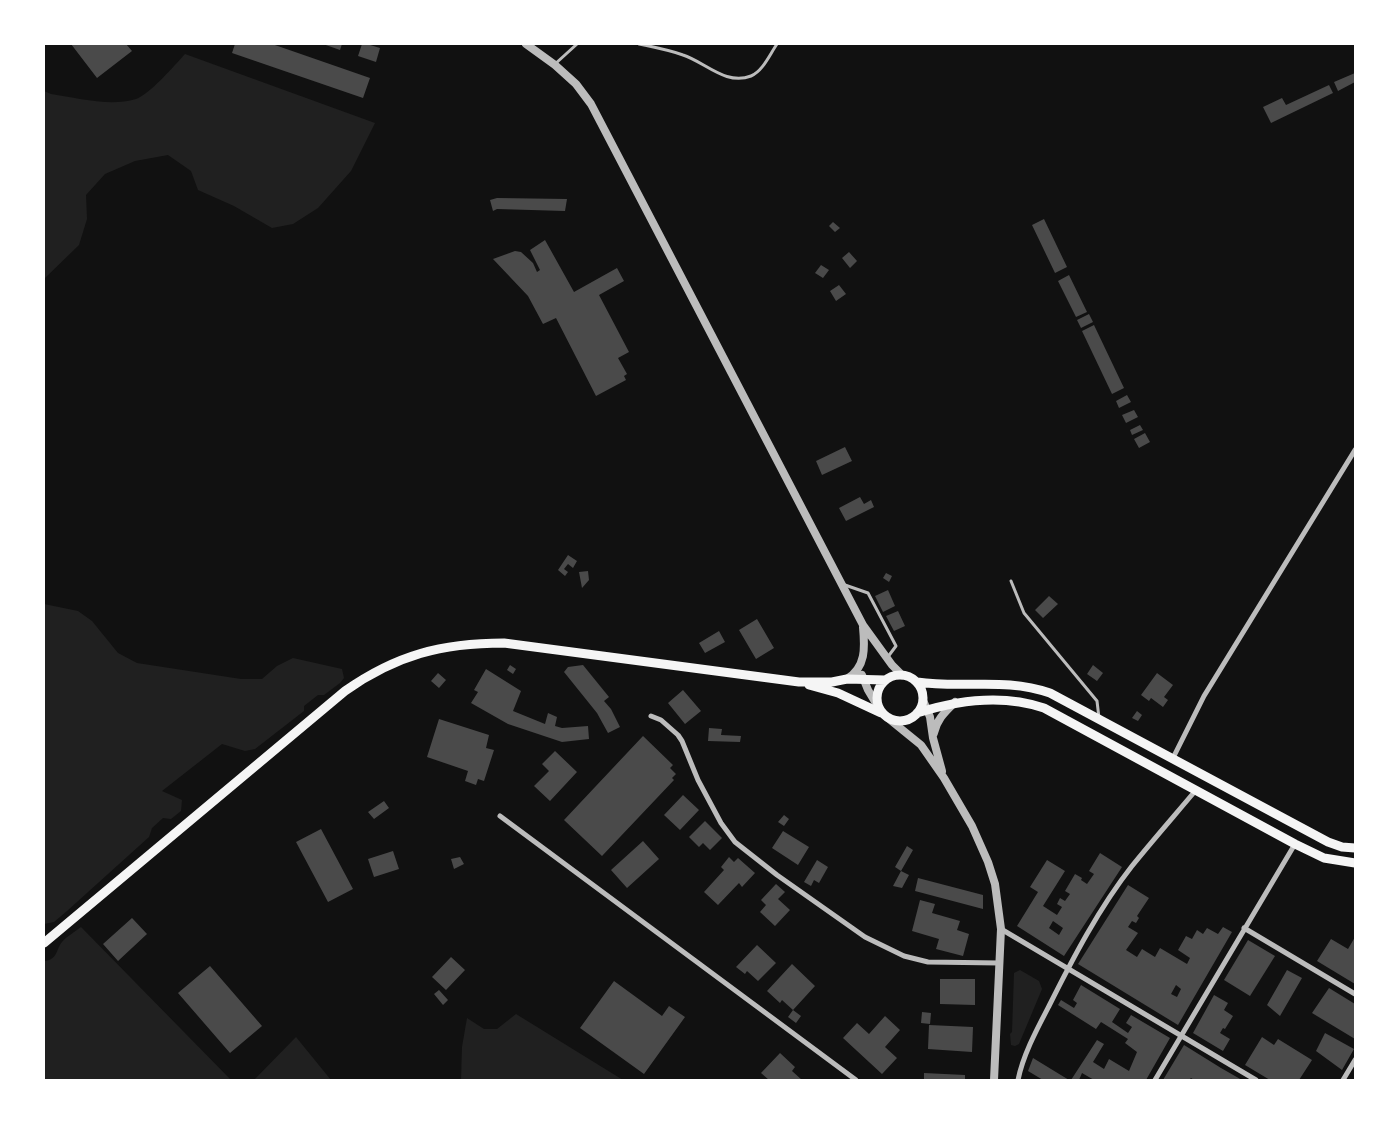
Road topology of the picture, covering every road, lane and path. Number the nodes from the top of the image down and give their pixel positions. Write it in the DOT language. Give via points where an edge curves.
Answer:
graph roads {
  1 [pos="526,44"];
  2 [pos="577,44"];
  3 [pos="639,44"];
  4 [pos="777,44"];
  5 [pos="555,65"];
  6 [pos="1355,450"];
  7 [pos="1011,581"];
  8 [pos="842,584"];
  9 [pos="863,626"];
  10 [pos="887,658"];
  11 [pos="861,666"];
  12 [pos="902,675"];
  13 [pos="847,679"];
  14 [pos="863,680"];
  15 [pos="885,680"];
  16 [pos="799,682"];
  17 [pos="917,682"];
  18 [pos="923,700"];
  19 [pos="955,702"];
  20 [pos="927,710"];
  21 [pos="882,712"];
  22 [pos="918,713"];
  23 [pos="651,716"];
  24 [pos="1100,718"];
  25 [pos="932,738"];
  26 [pos="1173,758"];
  27 [pos="944,778"];
  28 [pos="1197,789"];
  29 [pos="500,816"];
  30 [pos="1295,844"];
  31 [pos="1355,848"];
  32 [pos="1355,863"];
  33 [pos="1244,928"];
  34 [pos="1000,929"];
  35 [pos="44,942"];
  36 [pos="999,963"];
  37 [pos="1068,968"];
  38 [pos="1355,994"];
  39 [pos="1181,1036"];
  40 [pos="1355,1060"];
  41 [pos="1020,1079"];
  42 [pos="856,1080"];
  43 [pos="994,1080"];
  44 [pos="1155,1080"];
  45 [pos="1256,1080"];
  46 [pos="1343,1080"];
  1 -- 5 [label="street"];
  2 -- 5 [label="lane"];
  3 -- 4 [label="lane" via="685,55 714,72 744,78 753,76 760,69"];
  5 -- 8 [label="street" via="576,84 604,128"];
  6 -- 26 [label="street" via="1204,696"];
  7 -- 24 [label="lane" via="1024,613 1097,701"];
  8 -- 9 [label="street"];
  8 -- 10 [label="lane" via="868,593 896,646"];
  9 -- 10 [label="street"];
  9 -- 11 [label="street" via="865,642"];
  10 -- 12 [label="street"];
  11 -- 13 [label="street"];
  11 -- 14 [label="street"];
  12 -- 15 [label="main road"];
  12 -- 17 [label="main road"];
  13 -- 14 [label="main road"];
  13 -- 16 [label="main road"];
  14 -- 15 [label="main road"];
  14 -- 21 [label="street"];
  15 -- 21 [label="main road" via="876,696"];
  16 -- 21 [label="main road" via="838,693"];
  16 -- 35 [label="main road" via="504,643 472,643 415,654 367,676 345,691"];
  17 -- 18 [label="main road"];
  17 -- 24 [label="main road" via="948,686 1002,683 1035,688 1050,692"];
  18 -- 20 [label="street"];
  18 -- 22 [label="main road"];
  19 -- 20 [label="main road"];
  19 -- 25 [label="street" via="942,714"];
  19 -- 28 [label="main road" via="1005,700 1031,703"];
  20 -- 22 [label="main road"];
  20 -- 25 [label="street"];
  21 -- 22 [label="main road" via="896,721 904,721"];
  21 -- 27 [label="street" via="921,745"];
  23 -- 36 [label="street" via="661,720 682,741 698,780 735,842 865,938 904,956 928,962"];
  24 -- 26 [label="main road"];
  25 -- 27 [label="street"];
  26 -- 31 [label="main road" via="1328,842"];
  27 -- 34 [label="street" via="972,826 988,862 995,884"];
  28 -- 30 [label="main road"];
  28 -- 37 [label="street" via="1131,867"];
  29 -- 42 [label="street"];
  30 -- 32 [label="main road" via="1324,858"];
  30 -- 33 [label="street"];
  33 -- 38 [label="street"];
  33 -- 39 [label="street"];
  34 -- 36 [label="street"];
  34 -- 37 [label="street"];
  36 -- 43 [label="street"];
  37 -- 39 [label="street"];
  37 -- 41 [label="street" via="1021,1066"];
  39 -- 44 [label="street"];
  39 -- 45 [label="street"];
  40 -- 46 [label="street"];
}
